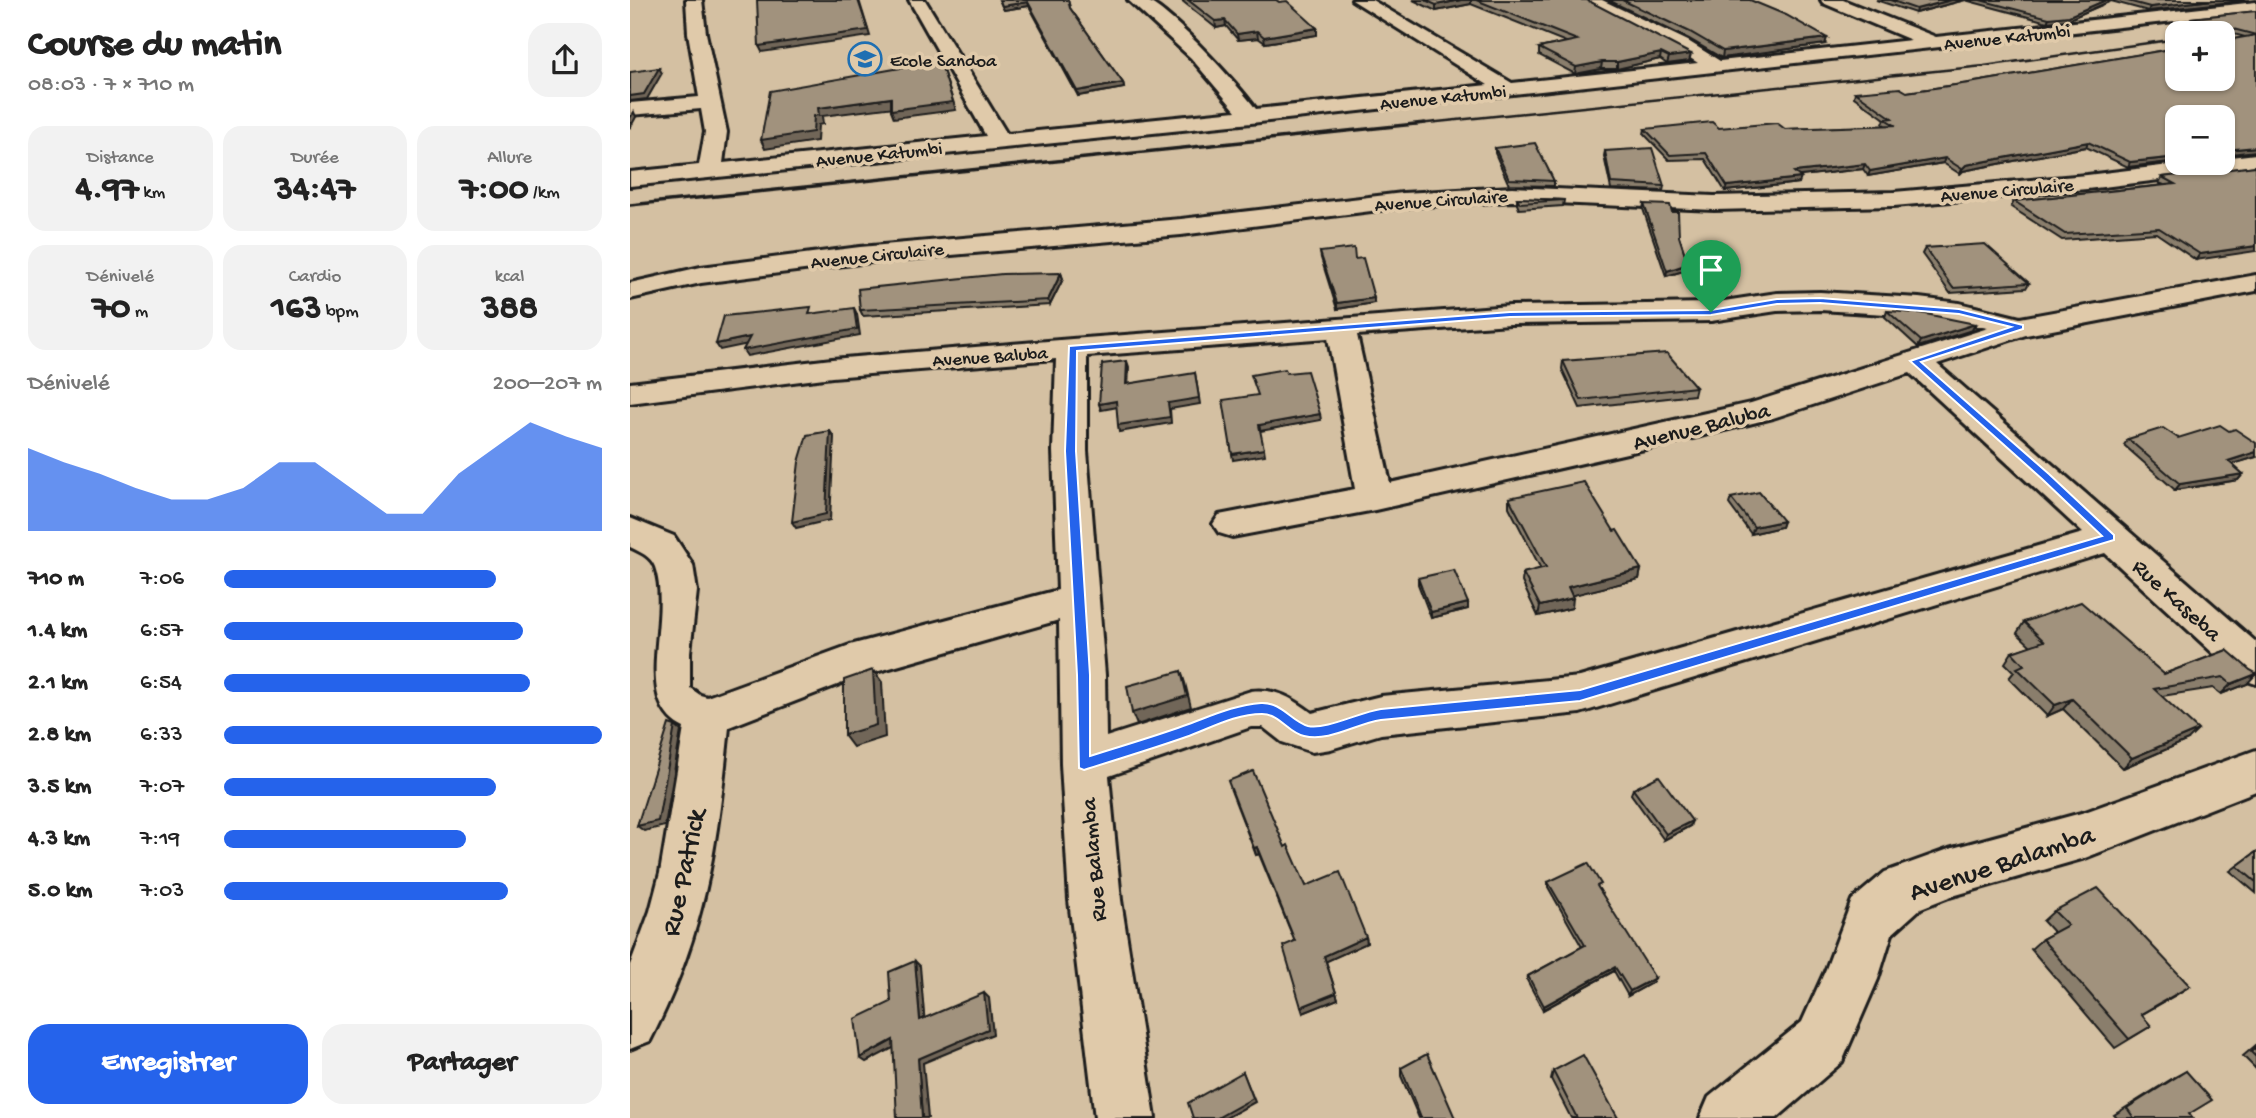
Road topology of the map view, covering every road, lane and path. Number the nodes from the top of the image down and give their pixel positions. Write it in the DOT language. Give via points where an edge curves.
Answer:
graph roads {
  1 [pos="694,0"];
  2 [pos="917,0"];
  3 [pos="1136,0"];
  4 [pos="1360,0"];
  5 [pos="1589,0"];
  6 [pos="1829,0"];
  7 [pos="2087,7"];
  8 [pos="2256,7"];
  9 [pos="2137,21"];
  10 [pos="1935,43"];
  11 [pos="1716,67"];
  12 [pos="1508,89"];
  13 [pos="711,102"];
  14 [pos="630,109"];
  15 [pos="1251,117"];
  16 [pos="1000,141"];
  17 [pos="2249,166"];
  18 [pos="710,170"];
  19 [pos="630,178"];
  20 [pos="2256,283"];
  21 [pos="630,291"];
  22 [pos="2020,327"];
  23 [pos="1341,328"];
  24 [pos="1072,348"];
  25 [pos="1915,361"];
  26 [pos="630,393"];
  27 [pos="1375,498"];
  28 [pos="1232,524"];
  29 [pos="630,531"];
  30 [pos="2110,538"];
  31 [pos="1078,600"];
  32 [pos="2256,667"];
  33 [pos="708,716"];
  34 [pos="1084,764"];
  35 [pos="2256,770"];
  36 [pos="630,1021"];
  37 [pos="1125,1118"];
  38 [pos="1730,1118"];
  1 -- 13 [label="street"];
  2 -- 16 [label="street"];
  3 -- 15 [label="street" via="1210,65"];
  4 -- 12 [label="street"];
  5 -- 11 [label="street" via="1682,45"];
  6 -- 10 [label="street"];
  7 -- 9 [label="street"];
  8 -- 9 [label="street, Avenue Katumbi"];
  9 -- 10 [label="street, Avenue Katumbi"];
  10 -- 11 [label="street, Avenue Katumbi"];
  11 -- 12 [label="street, Avenue Katumbi"];
  12 -- 15 [label="street, Avenue Katumbi"];
  13 -- 14 [label="street"];
  13 -- 18 [label="street" via="716,132"];
  15 -- 16 [label="street, Avenue Katumbi"];
  16 -- 18 [label="street, Avenue Katumbi"];
  17 -- 21 [label="street, Avenue Circulaire" via="1894,199 1742,204 1512,194 1403,200 1181,227 835,258 701,275"];
  18 -- 19 [label="street, Avenue Katumbi"];
  20 -- 22 [label="street, Avenue Baluba"];
  22 -- 23 [label="street, Avenue Baluba" via="1959,312 1820,301 1711,312 1555,313"];
  22 -- 25 [label="street, Avenue Baluba"];
  23 -- 24 [label="street, Avenue Baluba"];
  23 -- 27 [label="street"];
  24 -- 26 [label="street, Avenue Baluba" via="832,368"];
  24 -- 31 [label="street, Rue Balamba" via="1070,451"];
  25 -- 27 [label="street, Avenue Baluba" via="1760,411"];
  25 -- 30 [label="street, Rue Kaseba"];
  27 -- 28 [label="street, Avenue Baluba"];
  29 -- 33 [label="street" via="661,546 674,565 677,591 668,695 687,711"];
  30 -- 32 [label="street, Rue Kaseba"];
  30 -- 34 [label="street" via="1580,695 1381,715 1323,733 1303,731 1277,711 1264,708 1237,712"];
  31 -- 33 [label="street" via="850,662"];
  31 -- 34 [label="street, Rue Balamba"];
  33 -- 36 [label="street, Rue Patrick" via="690,860 674,923 651,986"];
  34 -- 37 [label="street, Rue Balamba" via="1095,900"];
  35 -- 38 [label="street, Avenue Balamba" via="2085,835 1903,890 1871,918 1822,1042"];
}
